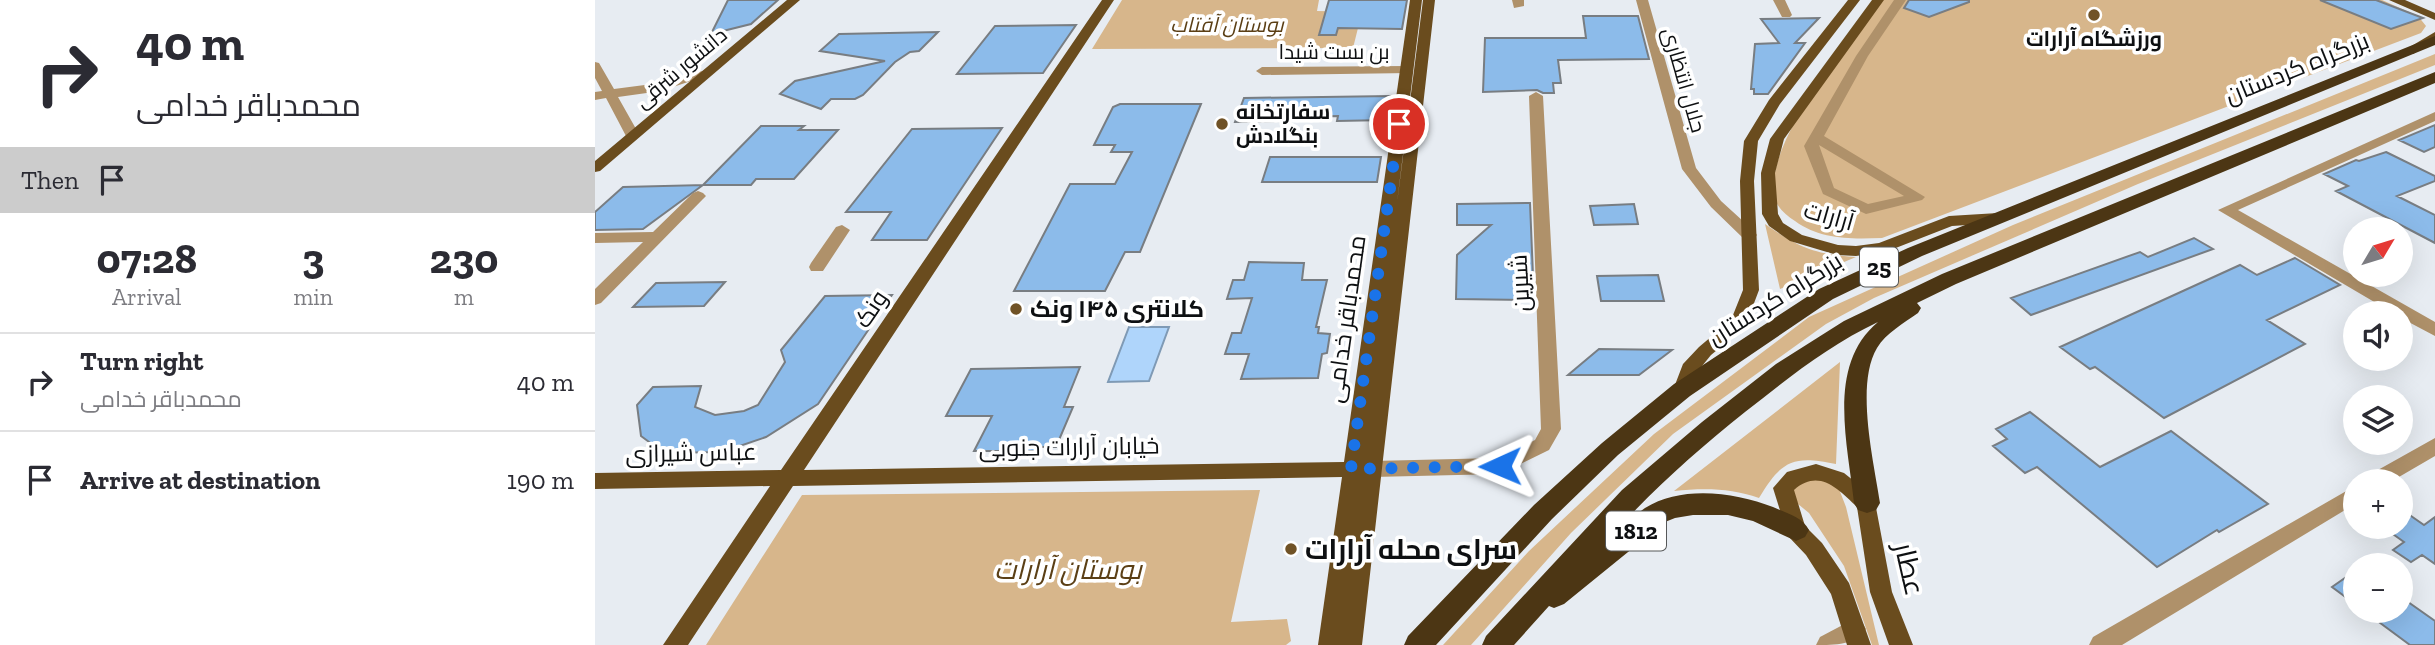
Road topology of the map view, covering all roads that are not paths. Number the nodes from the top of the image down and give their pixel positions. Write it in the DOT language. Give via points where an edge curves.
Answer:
graph roads {
  1 [pos="794,0"];
  2 [pos="1108,0"];
  3 [pos="1416,0"];
  4 [pos="1429,0"];
  5 [pos="1642,0"];
  6 [pos="1779,0"];
  7 [pos="1854,0"];
  8 [pos="1878,0"];
  9 [pos="1900,0"];
  10 [pos="2395,0"];
  11 [pos="2416,0"];
  12 [pos="2435,6"];
  13 [pos="1786,15"];
  14 [pos="2435,17"];
  15 [pos="1418,38"];
  16 [pos="2435,38"];
  17 [pos="595,66"];
  18 [pos="1406,70"];
  19 [pos="1262,71"];
  20 [pos="706,74"];
  21 [pos="2435,77"];
  22 [pos="602,94"];
  23 [pos="1536,96"];
  24 [pos="2435,116"];
  25 [pos="633,136"];
  26 [pos="1816,137"];
  27 [pos="595,168"];
  28 [pos="698,196"];
  29 [pos="1998,218"];
  30 [pos="842,230"];
  31 [pos="1749,235"];
  32 [pos="657,237"];
  33 [pos="595,238"];
  34 [pos="817,267"];
  35 [pos="1949,279"];
  36 [pos="595,299"];
  37 [pos="2435,330"];
  38 [pos="1682,390"];
  39 [pos="2435,446"];
  40 [pos="1362,469"];
  41 [pos="2396,469"];
  42 [pos="787,478"];
  43 [pos="595,481"];
  44 [pos="2343,501"];
  45 [pos="1867,503"];
  46 [pos="1795,530"];
  47 [pos="1857,637"];
  48 [pos="1498,642"];
  49 [pos="675,645"];
  50 [pos="1330,645"];
  51 [pos="1350,645"];
  52 [pos="1418,645"];
  53 [pos="1828,645"];
  54 [pos="1901,645"];
  55 [pos="2101,645"];
  1 -- 20 [label="main road, دانشور شرقی"];
  2 -- 42 [label="main road, ونک"];
  3 -- 15 [label="main road, محمدباقر خدامی"];
  4 -- 15 [label="main road, محمدباقر خدامی"];
  5 -- 31 [label="street, جلال انتظاری" via="1689,169 1716,204"];
  6 -- 13 [label="street"];
  7 -- 31 [label="main road" via="1781,93 1751,141"];
  8 -- 29 [label="main road, آرارات" via="1777,139 1768,173 1770,214 1777,226 1796,237 1856,251 1882,248 1949,221"];
  9 -- 26 [label="street"];
  10 -- 14 [label="main road"];
  11 -- 12 [label="main road"];
  15 -- 18 [label="main road, محمدباقر خدامی"];
  15 -- 40 [label="main road, محمدباقر خدامی"];
  16 -- 29 [label="highway, بزرگراه کردستان / 25"];
  17 -- 22 [label="street"];
  18 -- 19 [label="street, بن بست شیدا"];
  18 -- 40 [label="main road, محمدباقر خدامی"];
  20 -- 22 [label="street" via="661,87"];
  20 -- 25 [label="main road, دانشور شرقی"];
  21 -- 35 [label="highway, 25"];
  22 -- 25 [label="street"];
  23 -- 40 [label="street, شیرین" via="1551,429 1542,445 1500,466"];
  24 -- 37 [label="street" via="2226,210"];
  25 -- 27 [label="main road, دانشور شرقی"];
  26 -- 26 [label="street" via="1811,146 1828,191 1866,209 1917,197"];
  28 -- 32 [label="street"];
  29 -- 38 [label="highway, بزرگراه کردستان / 25" via="1826,294"];
  30 -- 34 [label="street"];
  31 -- 38 [label="main road" via="1751,290 1739,323 1705,351 1690,369"];
  32 -- 33 [label="street"];
  32 -- 36 [label="street"];
  35 -- 45 [label="highway" via="1880,331 1861,357 1855,383"];
  35 -- 48 [label="highway, 25" via="1851,326 1784,369 1710,428 1631,497"];
  38 -- 52 [label="highway, بزرگراه کردستان / 25" via="1543,512"];
  39 -- 41 [label="street"];
  40 -- 42 [label="main road, خیابان آرارات جنوبی"];
  40 -- 50 [label="main road, محمدباقر خدامی"];
  40 -- 51 [label="main road"];
  42 -- 43 [label="main road, عباس شیرازی"];
  42 -- 49 [label="main road, ونک"];
  44 -- 55 [label="street"];
  45 -- 46 [label="main road" via="1829,472 1807,471 1792,477 1783,488"];
  45 -- 54 [label="main road, عطار" via="1881,592"];
  46 -- 47 [label="main road, 1812" via="1831,571"];
  46 -- 48 [label="highway, 1812" via="1775,518 1713,502 1656,514"];
  47 -- 53 [label="street"];
}
